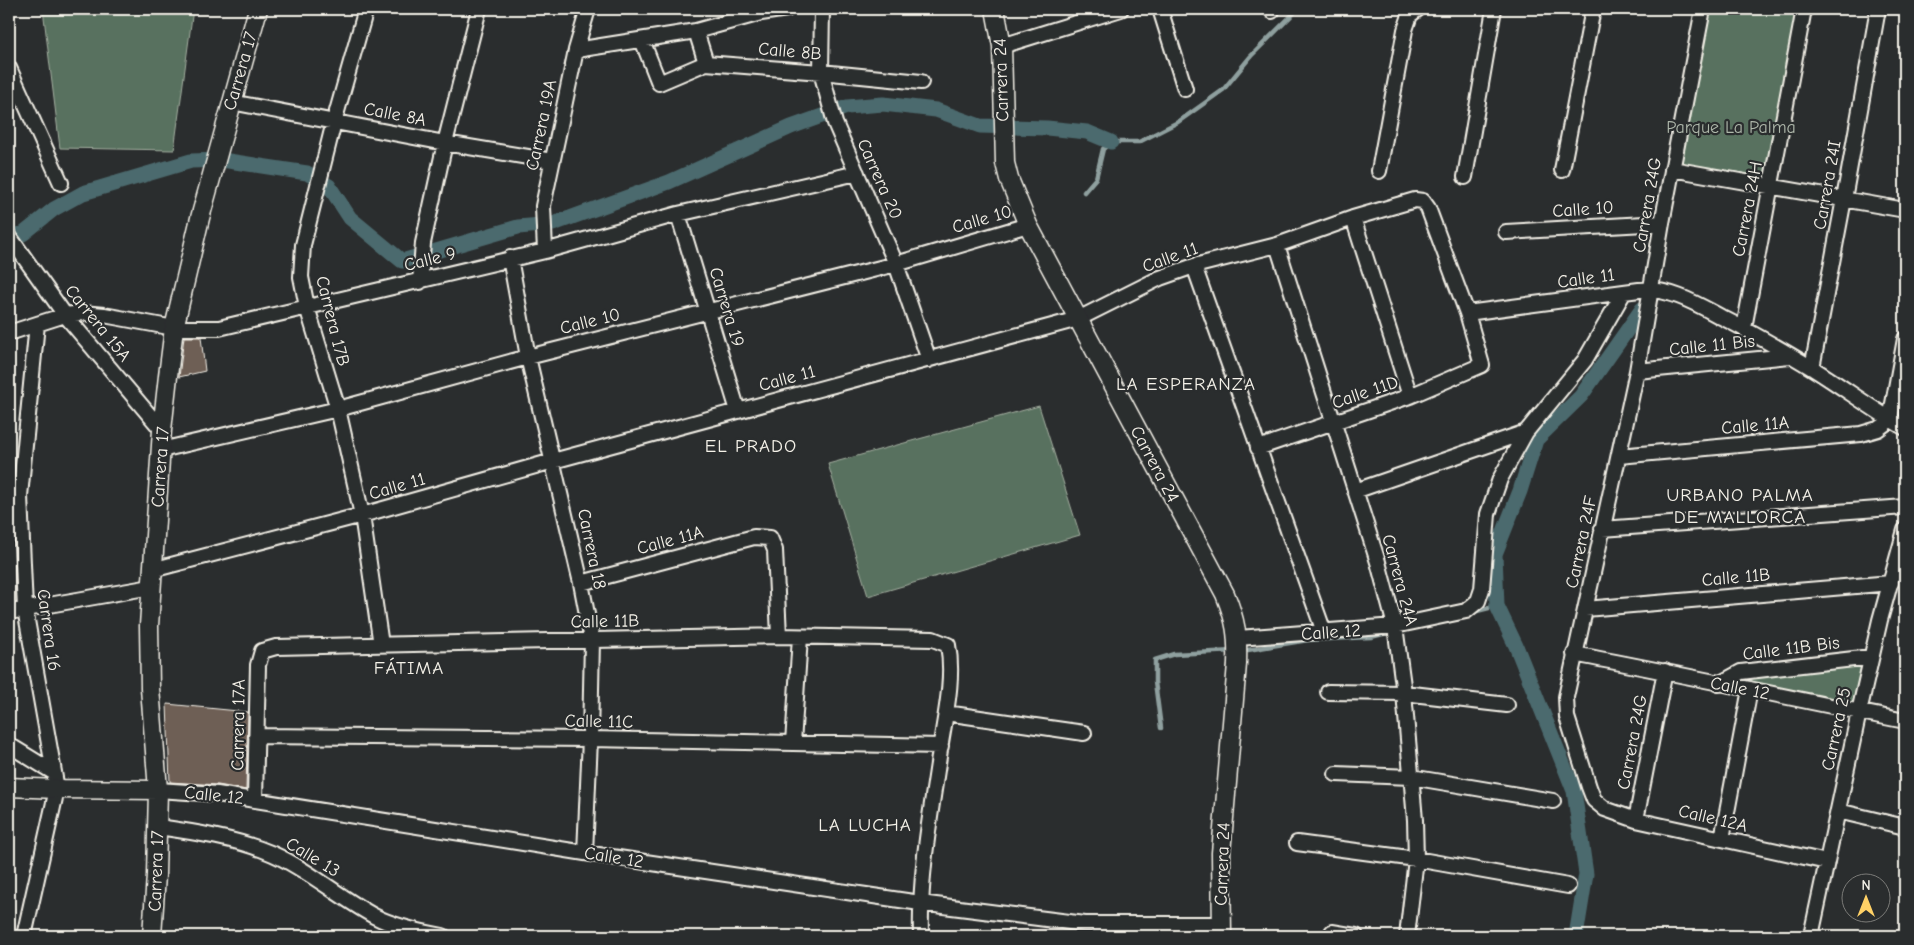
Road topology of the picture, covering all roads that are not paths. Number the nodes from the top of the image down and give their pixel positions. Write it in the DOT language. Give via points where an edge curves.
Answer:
graph roads {
  1 [pos="258,9"];
  2 [pos="366,9"];
  3 [pos="480,9"];
  4 [pos="588,9"];
  5 [pos="787,9"];
  6 [pos="822,9"];
  7 [pos="995,9"];
  8 [pos="1121,9"];
  9 [pos="1160,9"];
  10 [pos="1418,9"];
  11 [pos="1494,9"];
  12 [pos="1593,9"];
  13 [pos="1703,9"];
  14 [pos="1804,9"];
  15 [pos="1878,9"];
  16 [pos="696,31"];
  17 [pos="642,40"];
  18 [pos="1002,46"];
  19 [pos="576,50"];
  20 [pos="706,63"];
  21 [pos="9,68"];
  22 [pos="821,72"];
  23 [pos="921,82"];
  24 [pos="1185,89"];
  25 [pos="231,102"];
  26 [pos="334,122"];
  27 [pos="445,143"];
  28 [pos="552,161"];
  29 [pos="1672,169"];
  30 [pos="1562,170"];
  31 [pos="1379,171"];
  32 [pos="857,173"];
  33 [pos="1465,177"];
  34 [pos="61,184"];
  35 [pos="1771,187"];
  36 [pos="1844,199"];
  37 [pos="1905,210"];
  38 [pos="678,214"];
  39 [pos="1353,218"];
  40 [pos="1662,223"];
  41 [pos="1028,225"];
  42 [pos="1506,232"];
  43 [pos="9,236"];
  44 [pos="1277,245"];
  45 [pos="545,251"];
  46 [pos="510,258"];
  47 [pos="896,264"];
  48 [pos="1194,266"];
  49 [pos="420,282"];
  50 [pos="1651,289"];
  51 [pos="1624,292"];
  52 [pos="308,307"];
  53 [pos="708,310"];
  54 [pos="1467,313"];
  55 [pos="65,315"];
  56 [pos="1078,319"];
  57 [pos="37,324"];
  58 [pos="174,328"];
  59 [pos="1744,328"];
  60 [pos="9,333"];
  61 [pos="1905,339"];
  62 [pos="1790,356"];
  63 [pos="528,357"];
  64 [pos="929,360"];
  65 [pos="1812,368"];
  66 [pos="1636,371"];
  67 [pos="1410,396"];
  68 [pos="338,409"];
  69 [pos="738,411"];
  70 [pos="1890,420"];
  71 [pos="1332,423"];
  72 [pos="1905,428"];
  73 [pos="162,430"];
  74 [pos="1526,432"];
  75 [pos="1258,448"];
  76 [pos="161,450"];
  77 [pos="1619,456"];
  78 [pos="553,461"];
  79 [pos="1355,490"];
  80 [pos="1905,507"];
  81 [pos="362,515"];
  82 [pos="1602,529"];
  83 [pos="1905,530"];
  84 [pos="152,579"];
  85 [pos="1891,582"];
  86 [pos="581,583"];
  87 [pos="26,609"];
  88 [pos="1586,609"];
  89 [pos="9,612"];
  90 [pos="1395,626"];
  91 [pos="1324,632"];
  92 [pos="779,636"];
  93 [pos="800,637"];
  94 [pos="592,640"];
  95 [pos="1238,642"];
  96 [pos="381,645"];
  97 [pos="262,651"];
  98 [pos="1574,654"];
  99 [pos="1871,657"];
  100 [pos="1665,671"];
  101 [pos="1718,684"];
  102 [pos="1750,690"];
  103 [pos="1328,692"];
  104 [pos="1404,693"];
  105 [pos="1507,705"];
  106 [pos="1859,712"];
  107 [pos="946,713"];
  108 [pos="1905,721"];
  109 [pos="1084,733"];
  110 [pos="256,736"];
  111 [pos="590,739"];
  112 [pos="794,743"];
  113 [pos="9,745"];
  114 [pos="941,746"];
  115 [pos="53,772"];
  116 [pos="1336,774"];
  117 [pos="1411,777"];
  118 [pos="9,787"];
  119 [pos="57,789"];
  120 [pos="158,790"];
  121 [pos="255,800"];
  122 [pos="1594,800"];
  123 [pos="1553,801"];
  124 [pos="1838,811"];
  125 [pos="1636,820"];
  126 [pos="158,827"];
  127 [pos="1905,827"];
  128 [pos="1722,839"];
  129 [pos="1297,843"];
  130 [pos="585,853"];
  131 [pos="1416,859"];
  132 [pos="1827,862"];
  133 [pos="1568,886"];
  134 [pos="920,903"];
  135 [pos="1221,930"];
  136 [pos="1332,932"];
  137 [pos="24,936"];
  138 [pos="152,936"];
  139 [pos="443,936"];
  140 [pos="921,936"];
  141 [pos="1356,936"];
  142 [pos="1407,936"];
  143 [pos="1811,936"];
  1 -- 25 [label="street, Carrera 17"];
  2 -- 26 [label="street, Carrera 17B"];
  3 -- 27 [label="street"];
  4 -- 19 [label="street, Carrera 19A"];
  5 -- 16 [label="street"];
  6 -- 22 [label="street, Carrera 20"];
  7 -- 18 [label="street, Carrera 24"];
  8 -- 18 [label="street"];
  9 -- 24 [label="street"];
  10 -- 31 [label="street" via="1410,15 1405,30"];
  11 -- 33 [label="street"];
  12 -- 30 [label="street"];
  13 -- 29 [label="street, Carrera 24G"];
  14 -- 35 [label="street, Carrera 24H"];
  15 -- 36 [label="street, Carrera 24I"];
  16 -- 17 [label="street"];
  16 -- 20 [label="street"];
  17 -- 19 [label="street"];
  17 -- 20 [label="street, Calle 8B" via="659,83"];
  18 -- 41 [label="street, Carrera 24" via="1004,148 1009,179"];
  19 -- 28 [label="street, Carrera 19A"];
  20 -- 22 [label="street, Calle 8B"];
  21 -- 34 [label="street"];
  22 -- 23 [label="street, Calle 8B"];
  22 -- 32 [label="street, Carrera 20" via="835,123"];
  25 -- 26 [label="street, Calle 8A"];
  25 -- 58 [label="street, Carrera 17"];
  26 -- 27 [label="street, Calle 8A"];
  26 -- 52 [label="street, Carrera 17B" via="303,245 301,277"];
  27 -- 28 [label="street, Calle 8A"];
  27 -- 49 [label="street" via="422,243"];
  28 -- 45 [label="street, Carrera 19A" via="543,206"];
  29 -- 35 [label="street"];
  29 -- 40 [label="street, Carrera 24G"];
  32 -- 38 [label="street, Calle 9"];
  32 -- 47 [label="street, Carrera 20"];
  35 -- 36 [label="street"];
  35 -- 59 [label="street, Carrera 24H"];
  36 -- 37 [label="street"];
  36 -- 65 [label="street, Carrera 24I"];
  38 -- 45 [label="street, Calle 9"];
  38 -- 53 [label="street, Carrera 19"];
  39 -- 44 [label="street, Calle 11"];
  39 -- 54 [label="street, Calle 11" via="1415,200 1423,201"];
  39 -- 67 [label="street"];
  40 -- 42 [label="street, Calle 10"];
  40 -- 50 [label="street, Carrera 24G"];
  41 -- 47 [label="street, Calle 10"];
  41 -- 56 [label="street, Carrera 24"];
  43 -- 55 [label="street, Carrera 15A"];
  44 -- 48 [label="street, Calle 11"];
  44 -- 71 [label="street, Carrera 24A"];
  45 -- 46 [label="street, Calle 9"];
  46 -- 49 [label="street, Calle 9"];
  46 -- 63 [label="street, Carrera 18"];
  47 -- 53 [label="street, Calle 10"];
  47 -- 64 [label="street, Carrera 20"];
  48 -- 56 [label="street, Calle 11" via="1160,278"];
  48 -- 75 [label="street"];
  49 -- 52 [label="street, Calle 9"];
  50 -- 51 [label="street, Calle 11"];
  50 -- 59 [label="street" via="1682,297"];
  50 -- 66 [label="street, Carrera 24F"];
  51 -- 54 [label="street, Calle 11"];
  51 -- 74 [label="street" via="1585,360"];
  52 -- 58 [label="street, Calle 9" via="219,328"];
  52 -- 68 [label="street, Carrera 17B"];
  53 -- 63 [label="street, Calle 10"];
  53 -- 69 [label="street, Carrera 19"];
  54 -- 67 [label="street, Calle 11D" via="1482,365"];
  55 -- 57 [label="street, Calle 9"];
  55 -- 58 [label="street, Calle 9" via="104,315"];
  55 -- 73 [label="street, Carrera 15A"];
  56 -- 64 [label="street, Calle 11"];
  56 -- 95 [label="street, Carrera 24" via="1225,594"];
  57 -- 60 [label="street, Calle 9"];
  57 -- 87 [label="street, Carrera 16" via="20,496"];
  58 -- 73 [label="street, Carrera 17"];
  59 -- 62 [label="street"];
  61 -- 70 [label="street"];
  62 -- 65 [label="street"];
  62 -- 66 [label="street, Calle 11 Bis"];
  63 -- 68 [label="street, Calle 10"];
  63 -- 78 [label="street, Carrera 18"];
  64 -- 69 [label="street, Calle 11"];
  65 -- 70 [label="street"];
  66 -- 77 [label="street, Carrera 24F"];
  67 -- 71 [label="street, Calle 11D"];
  68 -- 76 [label="street, Calle 10"];
  68 -- 81 [label="street, Carrera 17B"];
  69 -- 78 [label="street, Calle 11"];
  70 -- 72 [label="street"];
  70 -- 77 [label="street, Calle 11A" via="1878,430 1861,434"];
  71 -- 75 [label="street, Calle 11D"];
  71 -- 79 [label="street, Carrera 24A"];
  73 -- 76 [label="street, Carrera 17"];
  74 -- 79 [label="street"];
  74 -- 90 [label="street, Calle 12" via="1500,479 1488,514 1482,589 1478,601 1466,611"];
  75 -- 91 [label="street"];
  76 -- 84 [label="street, Carrera 17"];
  77 -- 82 [label="street, Carrera 24F"];
  78 -- 81 [label="street, Calle 11"];
  78 -- 86 [label="street, Carrera 18"];
  79 -- 90 [label="street, Carrera 24A"];
  80 -- 82 [label="street"];
  81 -- 84 [label="street, Calle 11"];
  81 -- 96 [label="street, Carrera 17B"];
  82 -- 88 [label="street, Carrera 24F"];
  83 -- 85 [label="street, Carrera 25"];
  84 -- 87 [label="street, Calle 11"];
  84 -- 120 [label="street, Carrera 17" via="150,688"];
  85 -- 88 [label="street, Calle 11B"];
  85 -- 99 [label="street, Carrera 25"];
  86 -- 92 [label="street, Calle 11A" via="754,537 770,538 775,550"];
  86 -- 94 [label="street, Carrera 18"];
  87 -- 89 [label="street, Calle 11"];
  87 -- 115 [label="street, Carrera 16"];
  88 -- 98 [label="street, Carrera 24F"];
  90 -- 91 [label="street, Calle 12"];
  90 -- 104 [label="street, Carrera 24A"];
  91 -- 95 [label="street, Calle 12"];
  92 -- 93 [label="street, Calle 11B"];
  92 -- 94 [label="street, Calle 11B"];
  93 -- 107 [label="street, Calle 11B" via="932,639 948,645"];
  93 -- 112 [label="street"];
  94 -- 96 [label="street, Calle 11B"];
  94 -- 111 [label="street, Carrera 18"];
  95 -- 135 [label="street, Carrera 24" via="1221,853"];
  96 -- 97 [label="street, Calle 11B" via="276,647"];
  97 -- 110 [label="street, Carrera 17A" via="258,665"];
  98 -- 100 [label="street, Calle 12"];
  98 -- 122 [label="street, Carrera 24F" via="1566,697 1567,717"];
  99 -- 101 [label="street, Calle 11B Bis" via="1741,672"];
  99 -- 106 [label="street, Carrera 25"];
  100 -- 101 [label="street, Calle 12"];
  100 -- 125 [label="street, Carrera 24G"];
  101 -- 102 [label="street, Calle 12"];
  102 -- 106 [label="street, Calle 12"];
  102 -- 128 [label="street"];
  103 -- 104 [label="street"];
  104 -- 105 [label="street"];
  104 -- 117 [label="street, Carrera 24A"];
  106 -- 108 [label="street, Calle 12"];
  106 -- 124 [label="street, Carrera 25"];
  107 -- 109 [label="street"];
  107 -- 114 [label="street"];
  110 -- 111 [label="street, Calle 11C"];
  110 -- 121 [label="street, Carrera 17A"];
  111 -- 112 [label="street, Calle 11C"];
  111 -- 130 [label="street, Carrera 18"];
  112 -- 114 [label="street, Calle 11C"];
  113 -- 115 [label="street"];
  114 -- 134 [label="street"];
  115 -- 119 [label="street, Carrera 16"];
  116 -- 117 [label="street"];
  117 -- 123 [label="street"];
  117 -- 131 [label="street, Carrera 24A"];
  118 -- 119 [label="street, Calle 12"];
  119 -- 120 [label="street, Calle 12"];
  119 -- 137 [label="street, Carrera 16"];
  120 -- 121 [label="street, Calle 12"];
  120 -- 126 [label="street, Carrera 17"];
  121 -- 130 [label="street, Calle 12"];
  122 -- 125 [label="street, Calle 12A" via="1605,809"];
  124 -- 127 [label="street"];
  124 -- 132 [label="street, Carrera 25"];
  125 -- 128 [label="street, Calle 12A"];
  126 -- 138 [label="street, Carrera 17"];
  126 -- 139 [label="street, Calle 13" via="234,842 273,854 375,916 412,930"];
  128 -- 132 [label="street, Calle 12A"];
  129 -- 131 [label="street"];
  130 -- 134 [label="street, Calle 12"];
  131 -- 133 [label="street"];
  131 -- 142 [label="street, Carrera 24A"];
  132 -- 143 [label="street, Carrera 25"];
  134 -- 135 [label="street, Calle 12" via="1085,924"];
  134 -- 140 [label="street"];
  136 -- 141 [label="street"];
}
